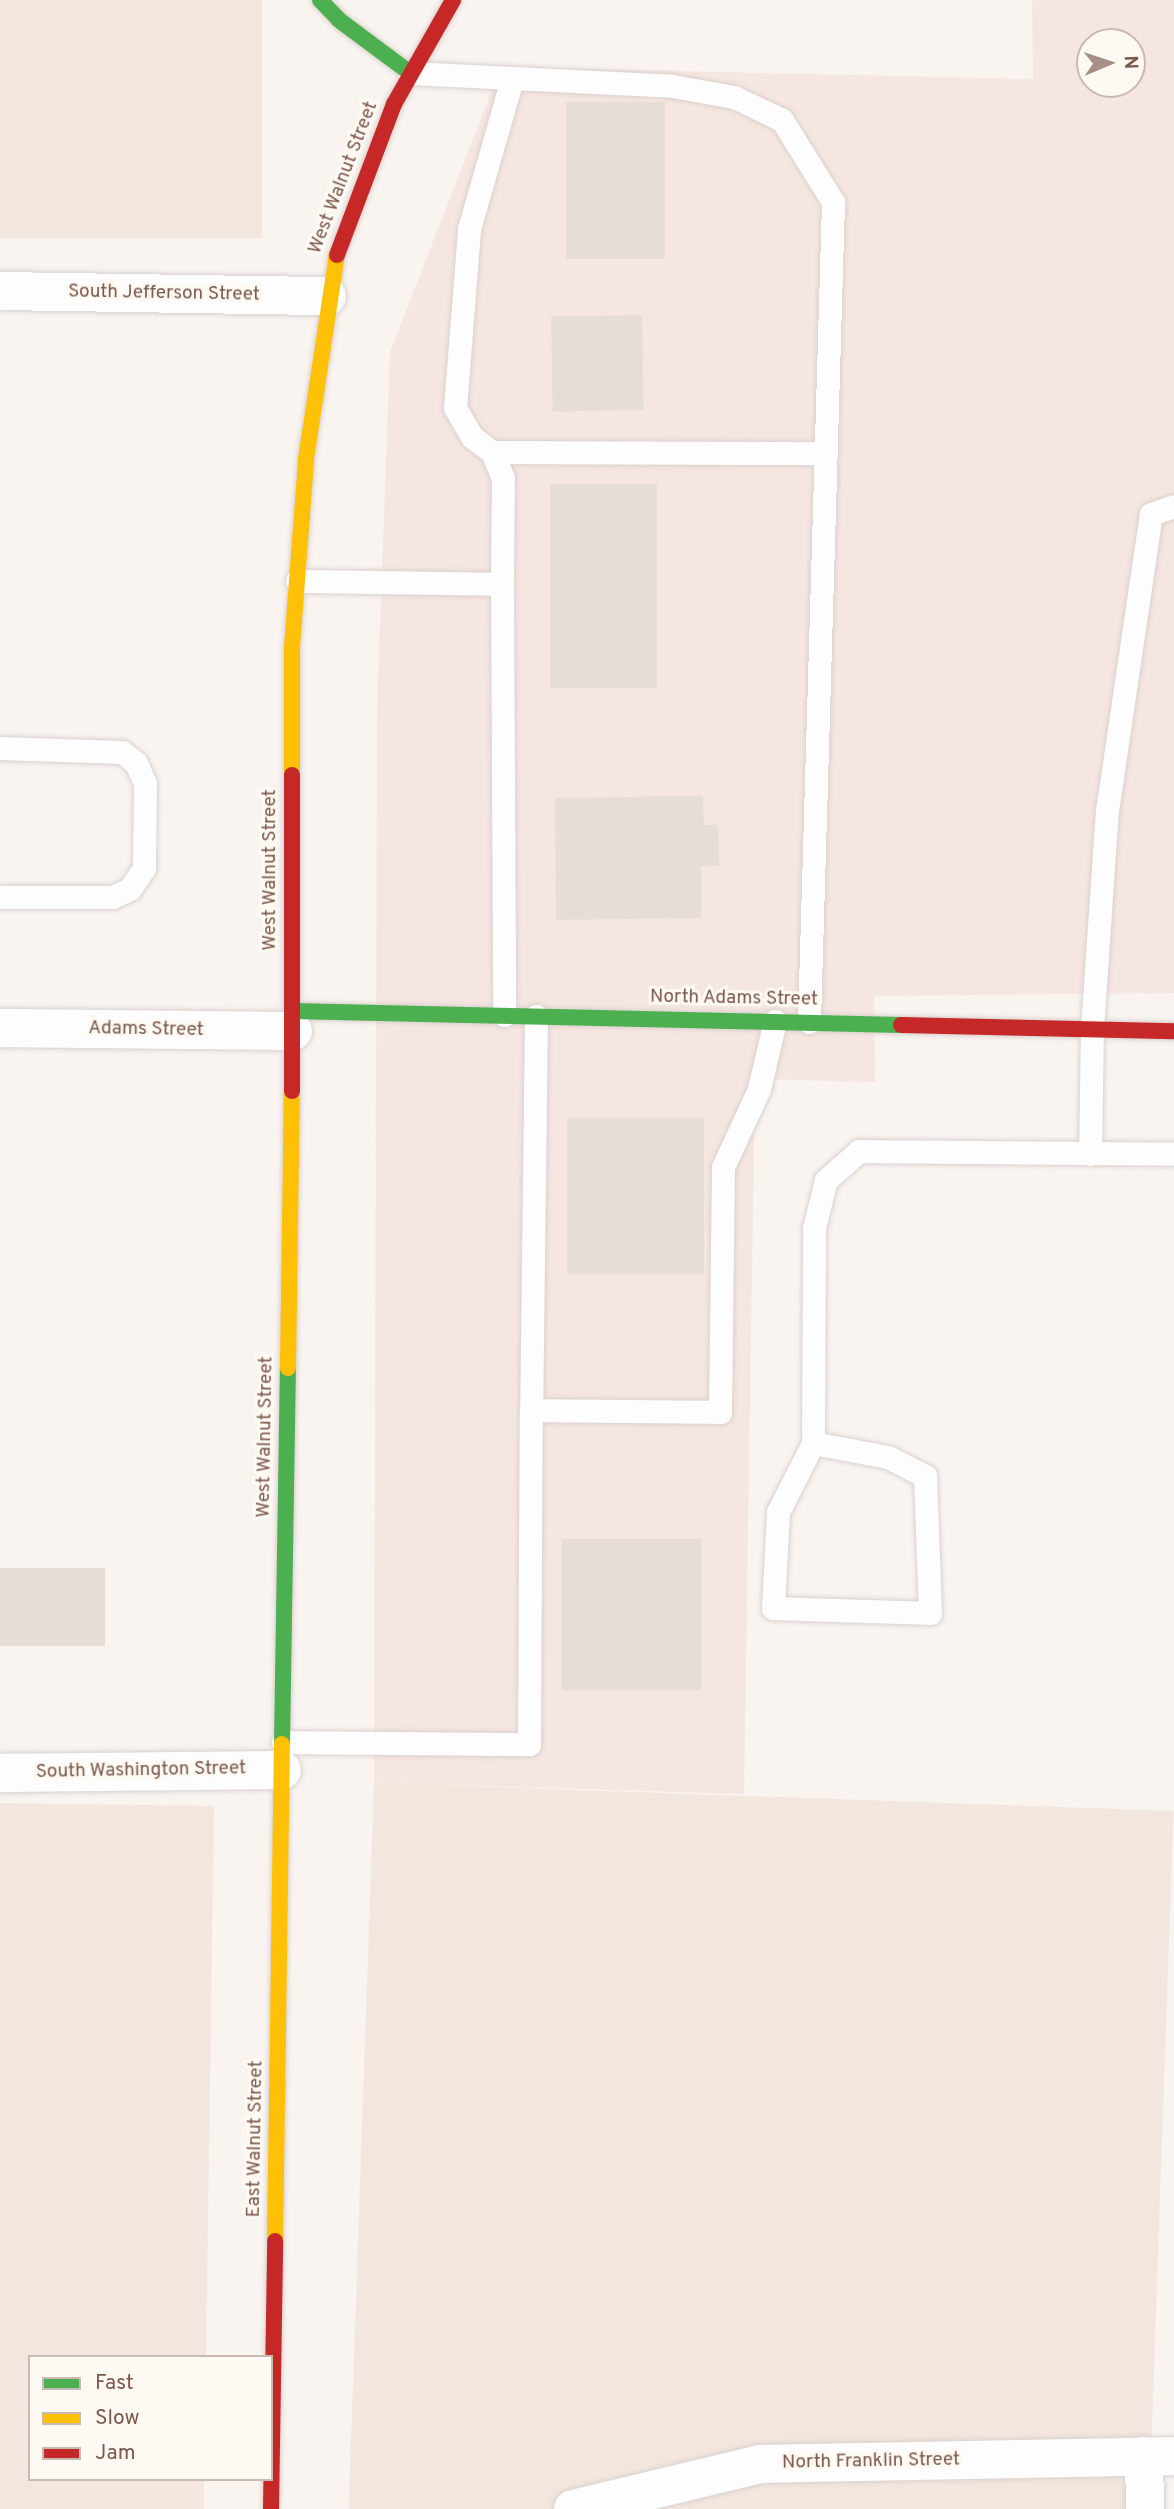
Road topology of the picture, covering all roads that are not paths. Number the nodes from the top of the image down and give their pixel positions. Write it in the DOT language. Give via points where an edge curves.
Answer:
graph roads {
  1 [pos="320,0"];
  2 [pos="453,0"];
  3 [pos="410,73"];
  4 [pos="512,79"];
  5 [pos="0,291"];
  6 [pos="327,296"];
  7 [pos="492,452"];
  8 [pos="825,453"];
  9 [pos="1174,506"];
  10 [pos="298,581"];
  11 [pos="502,584"];
  12 [pos="0,748"];
  13 [pos="0,897"];
  14 [pos="504,1015"];
  15 [pos="536,1016"];
  16 [pos="292,1021"];
  17 [pos="775,1021"];
  18 [pos="808,1021"];
  19 [pos="0,1028"];
  20 [pos="1092,1029"];
  21 [pos="1174,1031"];
  22 [pos="1090,1154"];
  23 [pos="1174,1154"];
  24 [pos="531,1410"];
  25 [pos="814,1443"];
  26 [pos="282,1756"];
  27 [pos="0,1773"];
  28 [pos="273,2372"];
  29 [pos="1159,2456"];
  30 [pos="271,2481"];
  31 [pos="271,2509"];
  32 [pos="573,2509"];
  33 [pos="1146,2509"];
  1 -- 3 [label="main road"];
  2 -- 3 [label="main road, West Walnut Street"];
  3 -- 4 [label="lane"];
  3 -- 6 [label="main road, West Walnut Street" via="355,197"];
  4 -- 7 [label="lane" via="469,229 454,408 472,437"];
  4 -- 8 [label="lane" via="671,86 734,97 782,120 833,202"];
  5 -- 6 [label="street, South Jefferson Street"];
  6 -- 10 [label="main road, West Walnut Street" via="306,459"];
  7 -- 8 [label="lane"];
  7 -- 11 [label="lane" via="503,478"];
  8 -- 18 [label="lane"];
  9 -- 20 [label="lane" via="1151,514 1107,811"];
  10 -- 11 [label="lane"];
  10 -- 16 [label="main road, West Walnut Street" via="292,647"];
  11 -- 14 [label="lane"];
  12 -- 13 [label="lane" via="122,752 136,763 145,783 144,868 130,889 112,897"];
  14 -- 15 [label="main road, North Adams Street"];
  14 -- 16 [label="main road, North Adams Street"];
  15 -- 17 [label="main road, North Adams Street"];
  15 -- 24 [label="lane"];
  16 -- 19 [label="street, Adams Street"];
  16 -- 26 [label="main road, West Walnut Street"];
  17 -- 18 [label="main road, North Adams Street"];
  17 -- 24 [label="lane" via="759,1089 723,1167 720,1412"];
  18 -- 20 [label="main road, North Adams Street"];
  20 -- 21 [label="main road, North Adams Street"];
  20 -- 22 [label="lane"];
  22 -- 23 [label="lane"];
  22 -- 25 [label="lane" via="859,1151 826,1180 814,1228"];
  24 -- 26 [label="lane" via="529,1744"];
  25 -- 25 [label="lane" via="778,1513 773,1608 930,1613 925,1476 887,1457"];
  26 -- 27 [label="street, South Washington Street"];
  26 -- 28 [label="main road, East Walnut Street"];
  29 -- 32 [label="street, North Franklin Street" via="760,2464"];
  29 -- 33 [label="street"];
  30 -- 31 [label="main road, East Walnut Street"];
}
